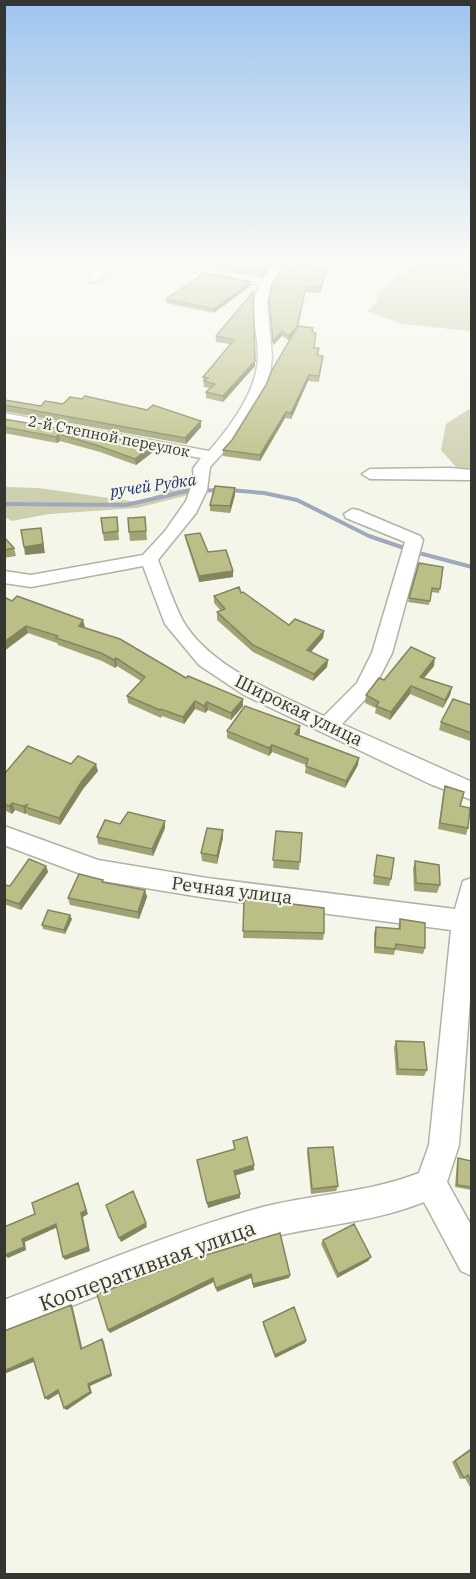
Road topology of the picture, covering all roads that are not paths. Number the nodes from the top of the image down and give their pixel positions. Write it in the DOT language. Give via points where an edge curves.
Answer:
graph roads {
  1 [pos="261,335"];
  2 [pos="4,417"];
  3 [pos="213,456"];
  4 [pos="370,474"];
  5 [pos="471,475"];
  6 [pos="352,514"];
  7 [pos="149,559"];
  8 [pos="4,577"];
  9 [pos="328,725"];
  10 [pos="471,791"];
  11 [pos="4,835"];
  12 [pos="471,888"];
  13 [pos="466,936"];
  14 [pos="431,1184"];
  15 [pos="471,1260"];
  16 [pos="4,1317"];
  1 -- 3 [label="street" via="263,375"];
  2 -- 3 [label="street, 2-й Степной переулок"];
  3 -- 7 [label="street" via="201,469 201,490"];
  4 -- 5 [label="street"];
  6 -- 9 [label="street" via="414,540 382,653 366,687"];
  7 -- 8 [label="street" via="31,581"];
  7 -- 9 [label="street, Широкая улица" via="175,624 206,660 251,690"];
  9 -- 10 [label="street, Широкая улица"];
  11 -- 13 [label="street, Речная улица" via="97,870"];
  12 -- 13 [label="street"];
  13 -- 14 [label="street" via="444,1145"];
  14 -- 15 [label="street"];
  14 -- 16 [label="street, Кооперативная улица" via="395,1198 273,1220 204,1239"];
}
